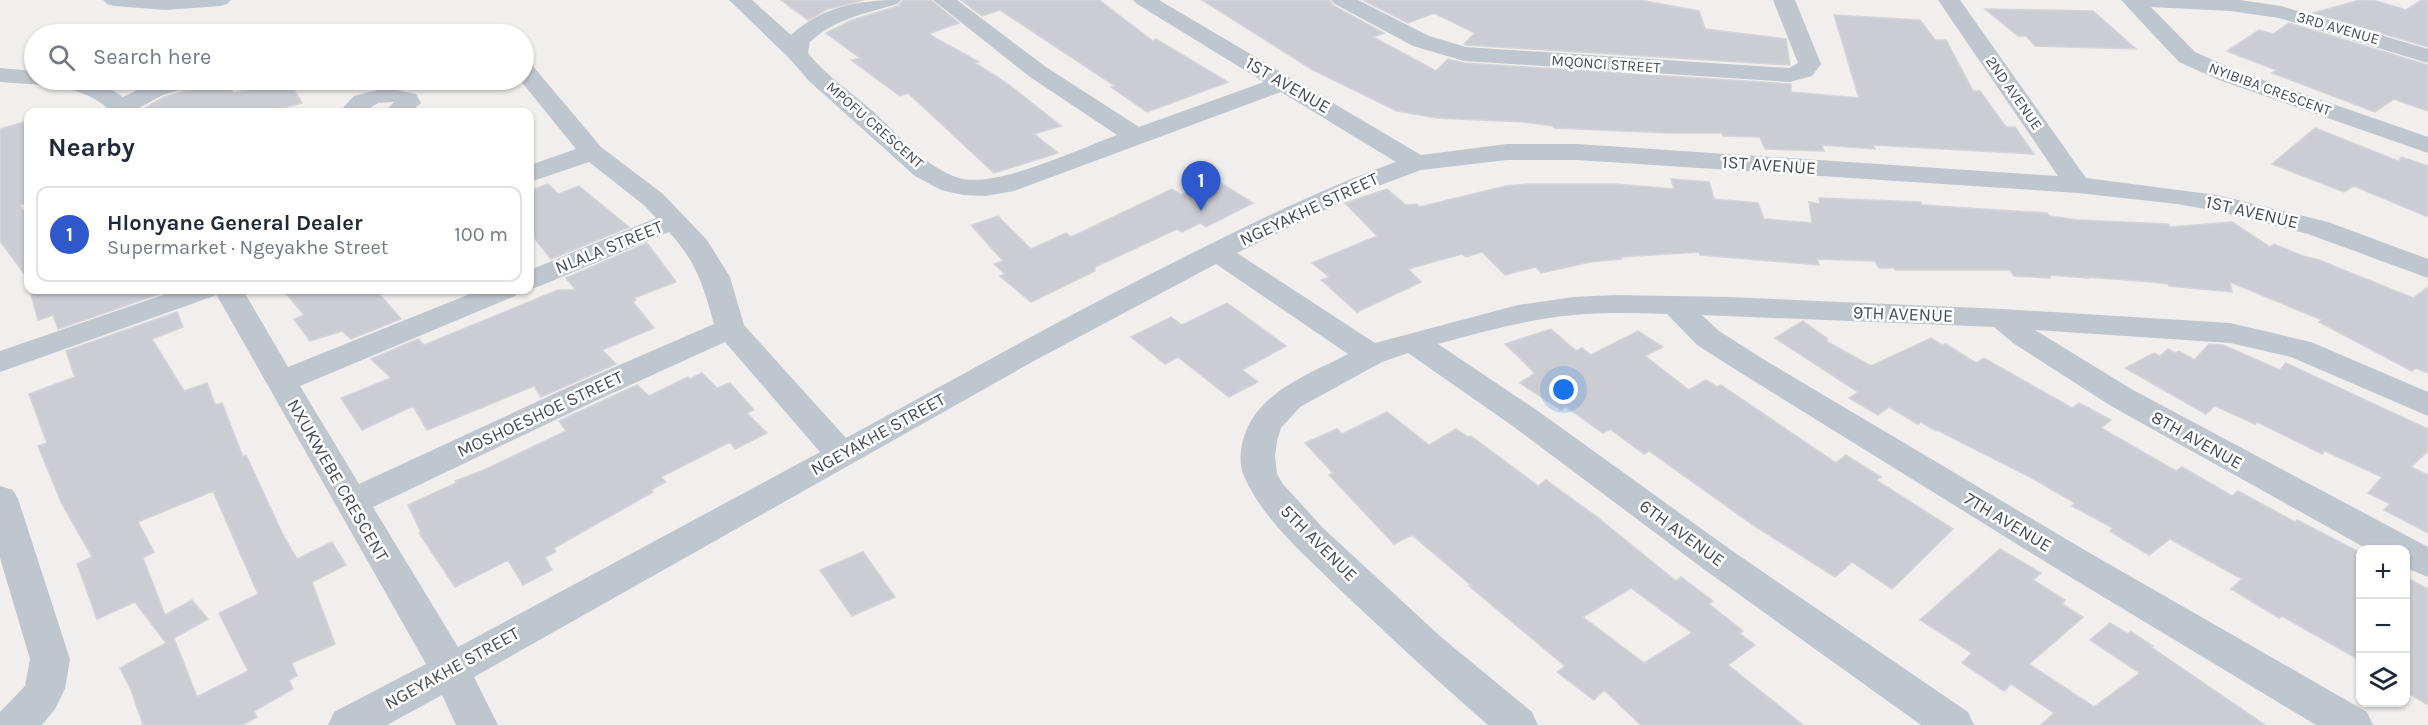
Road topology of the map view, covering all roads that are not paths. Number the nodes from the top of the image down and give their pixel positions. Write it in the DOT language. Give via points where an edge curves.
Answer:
graph roads {
  1 [pos="114,0"];
  2 [pos="220,0"];
  3 [pos="740,0"];
  4 [pos="890,0"];
  5 [pos="944,0"];
  6 [pos="1144,0"];
  7 [pos="1342,0"];
  8 [pos="1784,0"];
  9 [pos="1949,0"];
  10 [pos="2132,0"];
  11 [pos="2139,0"];
  12 [pos="797,53"];
  13 [pos="2428,56"];
  14 [pos="0,75"];
  15 [pos="24,77"];
  16 [pos="534,82"];
  17 [pos="1282,83"];
  18 [pos="93,90"];
  19 [pos="155,90"];
  20 [pos="120,108"];
  21 [pos="126,108"];
  22 [pos="355,108"];
  23 [pos="402,108"];
  24 [pos="1137,136"];
  25 [pos="2428,145"];
  26 [pos="592,152"];
  27 [pos="1417,163"];
  28 [pos="534,173"];
  29 [pos="2078,185"];
  30 [pos="674,220"];
  31 [pos="1217,252"];
  32 [pos="2428,269"];
  33 [pos="534,278"];
  34 [pos="193,294"];
  35 [pos="231,294"];
  36 [pos="496,294"];
  37 [pos="1675,305"];
  38 [pos="2002,318"];
  39 [pos="730,328"];
  40 [pos="1412,341"];
  41 [pos="1371,355"];
  42 [pos="0,362"];
  43 [pos="281,382"];
  44 [pos="2428,405"];
  45 [pos="842,454"];
  46 [pos="0,499"];
  47 [pos="351,503"];
  48 [pos="2393,545"];
  49 [pos="2410,554"];
  50 [pos="2428,563"];
  51 [pos="450,669"];
  52 [pos="14,725"];
  53 [pos="349,725"];
  54 [pos="477,725"];
  55 [pos="1516,725"];
  56 [pos="1953,725"];
  57 [pos="2352,725"];
  1 -- 2 [label="street" via="166,4"];
  3 -- 12 [label="street, MPOFU CRESCENT"];
  4 -- 12 [label="street" via="816,26 799,40"];
  5 -- 24 [label="street" via="1071,97"];
  6 -- 17 [label="street, 1ST AVENUE"];
  7 -- 8 [label="street, MQONCI STREET" via="1421,41 1464,54 1790,75 1804,71 1810,64"];
  9 -- 29 [label="street, 2ND AVENUE"];
  10 -- 25 [label="street, NYIBIBA CRESCENT" via="2182,52 2198,63"];
  11 -- 13 [label="street, 3RD AVENUE" via="2281,12"];
  12 -- 24 [label="street, MPOFU CRESCENT" via="917,163 951,184 978,188 1005,185"];
  14 -- 15 [label="street"];
  16 -- 26 [label="street"];
  17 -- 24 [label="street, MPOFU CRESCENT"];
  17 -- 27 [label="street, 1ST AVENUE"];
  18 -- 20 [label="street"];
  19 -- 21 [label="street"];
  22 -- 23 [label="street" via="378,95 408,99 409,103"];
  26 -- 28 [label="street"];
  26 -- 30 [label="street"];
  27 -- 29 [label="street, 1ST AVENUE" via="1507,152 1577,152"];
  27 -- 31 [label="street, NGEYAKHE STREET" via="1342,190"];
  29 -- 32 [label="street, 1ST AVENUE" via="2177,196 2259,213 2318,228"];
  30 -- 33 [label="street, NLALA STREET"];
  30 -- 39 [label="street, NLALA STREET" via="715,277"];
  31 -- 41 [label="street"];
  31 -- 45 [label="street, NGEYAKHE STREET"];
  34 -- 42 [label="street"];
  35 -- 43 [label="street, NXUKWEBE CRESCENT"];
  36 -- 43 [label="street"];
  37 -- 38 [label="street, 9TH AVENUE"];
  37 -- 40 [label="street, 9TH AVENUE" via="1573,306"];
  37 -- 57 [label="street, 7TH AVENUE" via="1708,338 1752,366"];
  38 -- 44 [label="street, 9TH AVENUE" via="2251,336 2326,359"];
  38 -- 48 [label="street, 8TH AVENUE" via="2032,342 2132,404"];
  39 -- 45 [label="street"];
  39 -- 47 [label="street, MOSHOESHOE STREET"];
  40 -- 41 [label="street, 9TH AVENUE"];
  40 -- 56 [label="street, 6TH AVENUE"];
  41 -- 55 [label="street, 5TH AVENUE" via="1288,399 1276,411 1260,441 1260,474 1276,500 1310,538"];
  43 -- 47 [label="street, NXUKWEBE CRESCENT"];
  45 -- 51 [label="street, NGEYAKHE STREET"];
  46 -- 52 [label="street" via="50,659 50,679 39,700"];
  47 -- 51 [label="street, NXUKWEBE CRESCENT"];
  49 -- 50 [label="street"];
  51 -- 53 [label="street, NGEYAKHE STREET"];
  51 -- 54 [label="street, NXUKWEBE CRESCENT"];
}
